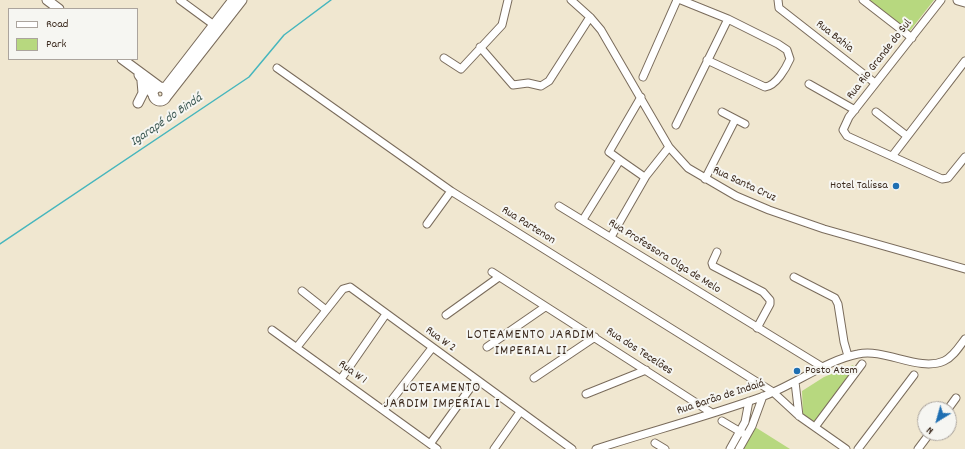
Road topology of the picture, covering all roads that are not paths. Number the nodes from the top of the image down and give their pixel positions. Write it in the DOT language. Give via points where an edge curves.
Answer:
graph roads {
  1 [pos="47,0"];
  2 [pos="180,0"];
  3 [pos="233,0"];
  4 [pos="242,0"];
  5 [pos="508,0"];
  6 [pos="571,0"];
  7 [pos="677,0"];
  8 [pos="682,0"];
  9 [pos="778,0"];
  10 [pos="863,0"];
  11 [pos="941,0"];
  12 [pos="958,0"];
  13 [pos="689,1"];
  14 [pos="965,2"];
  15 [pos="699,3"];
  16 [pos="58,8"];
  17 [pos="590,17"];
  18 [pos="728,19"];
  19 [pos="214,25"];
  20 [pos="912,38"];
  21 [pos="480,47"];
  22 [pos="444,58"];
  23 [pos="123,60"];
  24 [pos="707,60"];
  25 [pos="965,61"];
  26 [pos="133,67"];
  27 [pos="277,68"];
  28 [pos="643,77"];
  29 [pos="142,81"];
  30 [pos="875,83"];
  31 [pos="808,84"];
  32 [pos="164,91"];
  33 [pos="641,98"];
  34 [pos="138,103"];
  35 [pos="854,110"];
  36 [pos="722,112"];
  37 [pos="876,112"];
  38 [pos="735,120"];
  39 [pos="745,124"];
  40 [pos="676,125"];
  41 [pos="907,136"];
  42 [pos="668,147"];
  43 [pos="893,155"];
  44 [pos="965,157"];
  45 [pos="620,160"];
  46 [pos="643,176"];
  47 [pos="705,179"];
  48 [pos="451,191"];
  49 [pos="559,206"];
  50 [pos="584,218"];
  51 [pos="427,224"];
  52 [pos="611,237"];
  53 [pos="717,252"];
  54 [pos="965,269"];
  55 [pos="492,272"];
  56 [pos="499,277"];
  57 [pos="794,277"];
  58 [pos="302,291"];
  59 [pos="546,307"];
  60 [pos="326,310"];
  61 [pos="386,314"];
  62 [pos="446,315"];
  63 [pos="757,328"];
  64 [pos="272,330"];
  65 [pos="595,337"];
  66 [pos="965,339"];
  67 [pos="296,347"];
  68 [pos="487,347"];
  69 [pos="432,348"];
  70 [pos="848,356"];
  71 [pos="862,364"];
  72 [pos="824,368"];
  73 [pos="646,370"];
  74 [pos="914,375"];
  75 [pos="534,378"];
  76 [pos="341,379"];
  77 [pos="476,380"];
  78 [pos="795,382"];
  79 [pos="773,392"];
  80 [pos="586,394"];
  81 [pos="763,396"];
  82 [pos="956,398"];
  83 [pos="749,401"];
  84 [pos="954,401"];
  85 [pos="384,410"];
  86 [pos="520,412"];
  87 [pos="712,412"];
  88 [pos="800,416"];
  89 [pos="722,420"];
  90 [pos="815,427"];
  91 [pos="744,433"];
  92 [pos="430,444"];
  93 [pos="655,444"];
  94 [pos="437,449"];
  95 [pos="494,449"];
  96 [pos="572,449"];
  97 [pos="596,449"];
  98 [pos="665,449"];
  99 [pos="730,449"];
  100 [pos="739,449"];
  101 [pos="846,449"];
  102 [pos="858,449"];
  1 -- 16 [label="main road"];
  2 -- 19 [label="street"];
  3 -- 19 [label="main road"];
  4 -- 32 [label="main road"];
  5 -- 21 [label="street" via="502,25"];
  6 -- 17 [label="street, Rua Santa Cruz"];
  7 -- 28 [label="street"];
  8 -- 13 [label="street"];
  9 -- 30 [label="street, Rua Bahia" via="779,8"];
  10 -- 20 [label="street"];
  11 -- 20 [label="street, Rua Rio Grande do Sul"];
  12 -- 14 [label="main road"];
  13 -- 15 [label="street"];
  15 -- 18 [label="street"];
  17 -- 21 [label="street" via="545,85 513,85"];
  17 -- 33 [label="street, Rua Santa Cruz" via="607,40"];
  18 -- 24 [label="street"];
  18 -- 24 [label="street" via="788,50 790,59 786,68 772,85 765,87"];
  19 -- 32 [label="main road"];
  20 -- 30 [label="street, Rua Rio Grande do Sul"];
  21 -- 22 [label="street" via="461,69"];
  23 -- 26 [label="main road"];
  24 -- 40 [label="street"];
  25 -- 41 [label="street"];
  26 -- 29 [label="main road"];
  26 -- 32 [label="main road"];
  27 -- 48 [label="street, Rua Partenon"];
  29 -- 32 [label="main road" via="161,101"];
  29 -- 34 [label="main road" via="143,92"];
  30 -- 35 [label="street, Rua Rio Grande do Sul"];
  31 -- 35 [label="street"];
  33 -- 42 [label="street, Rua Santa Cruz"];
  33 -- 45 [label="street" via="609,152"];
  35 -- 43 [label="street, Rua Rio Grande do Sul" via="844,126 843,130 847,136"];
  36 -- 38 [label="street"];
  37 -- 41 [label="street"];
  38 -- 39 [label="street"];
  38 -- 47 [label="street"];
  41 -- 43 [label="street"];
  42 -- 47 [label="street, Rua Santa Cruz" via="688,168"];
  42 -- 52 [label="street" via="646,176"];
  43 -- 44 [label="street" via="942,179 948,178"];
  45 -- 46 [label="street"];
  45 -- 50 [label="street"];
  47 -- 54 [label="street, Rua Santa Cruz" via="756,204 824,229"];
  48 -- 51 [label="street"];
  48 -- 79 [label="street, Rua Partenon"];
  49 -- 52 [label="street, Rua Professora Olga de Melo"];
  52 -- 63 [label="street, Rua Professora Olga de Melo"];
  53 -- 63 [label="street, Rua Professora Olga de Melo" via="712,265 763,292 770,300"];
  55 -- 56 [label="street, Rua dos Tecelões"];
  56 -- 59 [label="street, Rua dos Tecelões"];
  56 -- 62 [label="street"];
  57 -- 70 [label="street" via="835,298"];
  58 -- 60 [label="street"];
  59 -- 65 [label="street, Rua dos Tecelões"];
  59 -- 68 [label="street"];
  60 -- 61 [label="street, Rua W 2" via="345,287 354,290"];
  60 -- 67 [label="street"];
  61 -- 69 [label="street, Rua W 2"];
  61 -- 76 [label="street"];
  63 -- 72 [label="street, Rua Professora Olga de Melo"];
  64 -- 67 [label="street, Rua W 1"];
  65 -- 73 [label="street, Rua dos Tecelões"];
  65 -- 75 [label="street"];
  66 -- 70 [label="street, Rua Barão de Indaiá" via="955,353 945,361 934,364 866,353"];
  67 -- 76 [label="street, Rua W 1"];
  69 -- 77 [label="street, Rua W 2"];
  69 -- 85 [label="street"];
  70 -- 72 [label="street, Rua Barão de Indaiá"];
  71 -- 90 [label="street"];
  72 -- 78 [label="street, Rua Barão de Indaiá"];
  73 -- 80 [label="street"];
  73 -- 87 [label="street, Rua dos Tecelões"];
  74 -- 102 [label="street"];
  76 -- 85 [label="street, Rua W 1"];
  77 -- 86 [label="street, Rua W 2"];
  77 -- 92 [label="street"];
  78 -- 79 [label="street, Rua Barão de Indaiá"];
  78 -- 88 [label="street"];
  79 -- 81 [label="street, Rua Barão de Indaiá"];
  79 -- 88 [label="street, Rua Partenon"];
  81 -- 83 [label="street, Rua Barão de Indaiá"];
  81 -- 91 [label="street"];
  82 -- 84 [label="street"];
  83 -- 87 [label="street, Rua Barão de Indaiá"];
  83 -- 91 [label="street"];
  85 -- 92 [label="street, Rua W 1"];
  86 -- 95 [label="street"];
  86 -- 96 [label="street, Rua W 2"];
  87 -- 97 [label="street, Rua Barão de Indaiá"];
  88 -- 90 [label="street, Rua Partenon"];
  89 -- 91 [label="street"];
  90 -- 101 [label="street, Rua Partenon"];
  91 -- 99 [label="street"];
  91 -- 100 [label="street"];
  92 -- 94 [label="street, Rua W 1"];
  93 -- 98 [label="street"];
}
